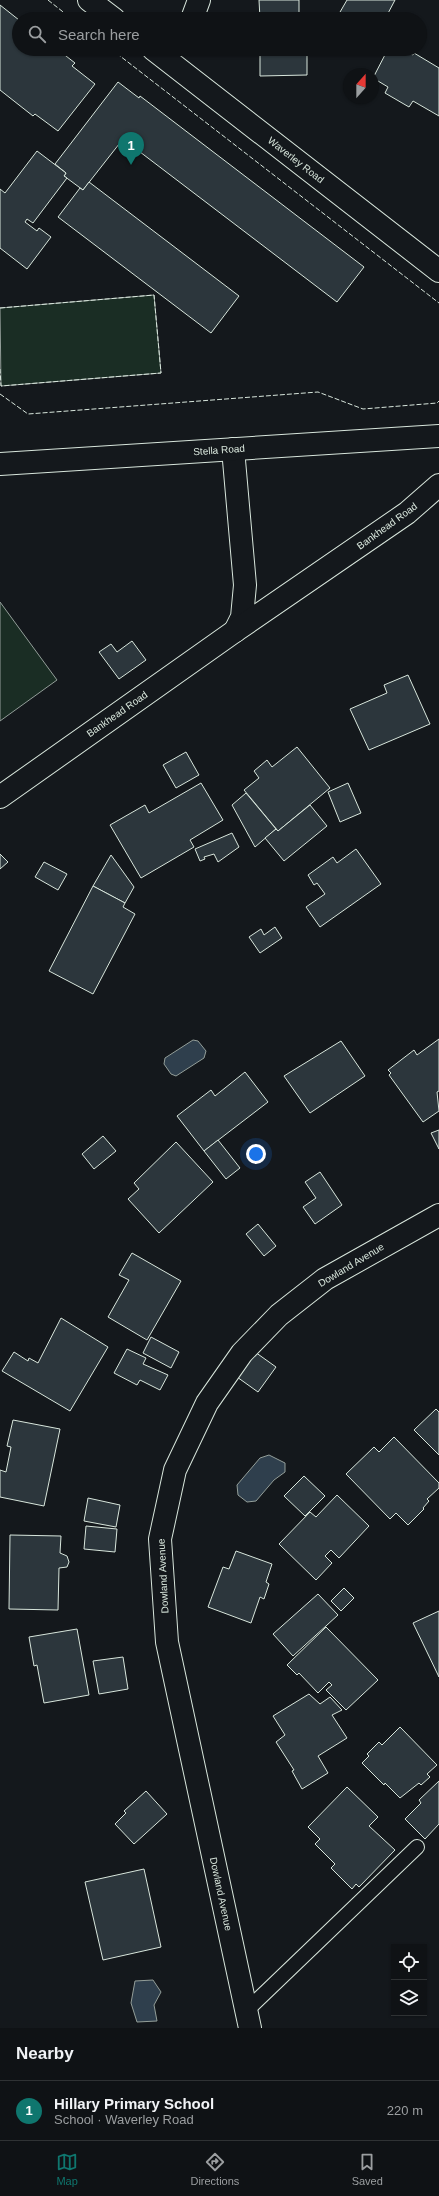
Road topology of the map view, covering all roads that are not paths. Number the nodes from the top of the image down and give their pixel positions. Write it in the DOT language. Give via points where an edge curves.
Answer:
graph roads {
  1 [pos="89,0"];
  2 [pos="198,0"];
  3 [pos="105,12"];
  4 [pos="194,12"];
  5 [pos="179,58"];
  6 [pos="439,271"];
  7 [pos="439,436"];
  8 [pos="233,449"];
  9 [pos="0,464"];
  10 [pos="439,485"];
  11 [pos="235,631"];
  12 [pos="0,797"];
  13 [pos="439,1215"];
  14 [pos="416,1846"];
  15 [pos="248,2020"];
  1 -- 3 [label="street"];
  2 -- 4 [label="street"];
  5 -- 6 [label="street, Waverley Road"];
  7 -- 8 [label="street, Stella Road"];
  8 -- 9 [label="street, Stella Road"];
  8 -- 11 [label="street" via="245,585 242,617"];
  10 -- 11 [label="street, Bankhead Road" via="407,513"];
  11 -- 12 [label="street, Bankhead Road"];
  13 -- 15 [label="street, Dowland Avenue" via="325,1279 279,1315 242,1353 207,1403 175,1470 160,1539 167,1642"];
  14 -- 15 [label="lane"];
}
